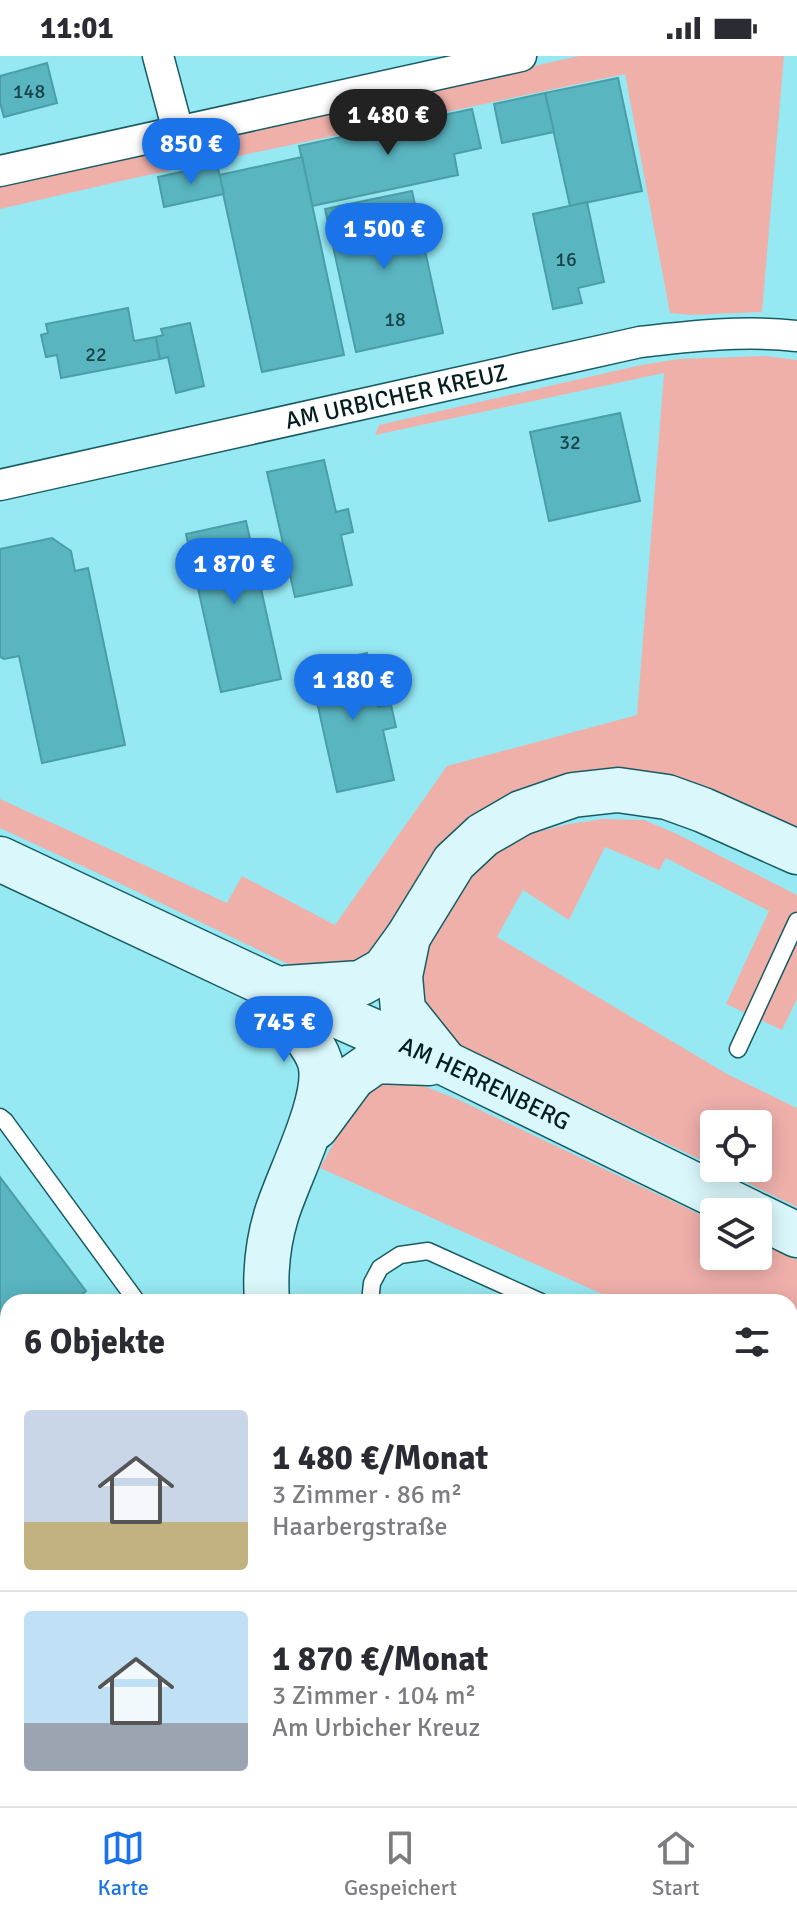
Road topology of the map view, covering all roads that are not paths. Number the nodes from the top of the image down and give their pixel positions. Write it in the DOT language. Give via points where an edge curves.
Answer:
graph roads {
  1 [pos="158,56"];
  2 [pos="521,56"];
  3 [pos="178,131"];
  4 [pos="0,171"];
  5 [pos="797,336"];
  6 [pos="0,485"];
  7 [pos="797,852"];
  8 [pos="0,859"];
  9 [pos="797,921"];
  10 [pos="408,937"];
  11 [pos="275,988"];
  12 [pos="738,1049"];
  13 [pos="447,1064"];
  14 [pos="0,1117"];
  15 [pos="305,1142"];
  16 [pos="721,1198"];
  17 [pos="772,1223"];
  18 [pos="797,1235"];
  19 [pos="129,1294"];
  20 [pos="267,1294"];
  21 [pos="371,1294"];
  22 [pos="523,1294"];
  1 -- 3 [label="street"];
  2 -- 3 [label="street"];
  3 -- 4 [label="street"];
  5 -- 6 [label="street, AM URBICHER KREUZ" via="705,335 640,342"];
  7 -- 10 [label="main road" via="667,797 618,790 573,795 521,813 483,835 454,862"];
  8 -- 11 [label="main road, AM HERRENBERG"];
  9 -- 12 [label="lane"];
  10 -- 11 [label="main road" via="384,970 361,983"];
  10 -- 13 [label="main road" via="400,976 403,1010"];
  11 -- 13 [label="main road, AM HERRENBERG"];
  11 -- 15 [label="main road" via="321,1066 321,1089"];
  13 -- 15 [label="main road" via="376,1061 353,1077"];
  13 -- 16 [label="main road, AM HERRENBERG"];
  14 -- 19 [label="lane"];
  15 -- 20 [label="main road" via="276,1217"];
  17 -- 18 [label="main road"];
  21 -- 22 [label="lane" via="380,1268 400,1255 428,1251"];
}
